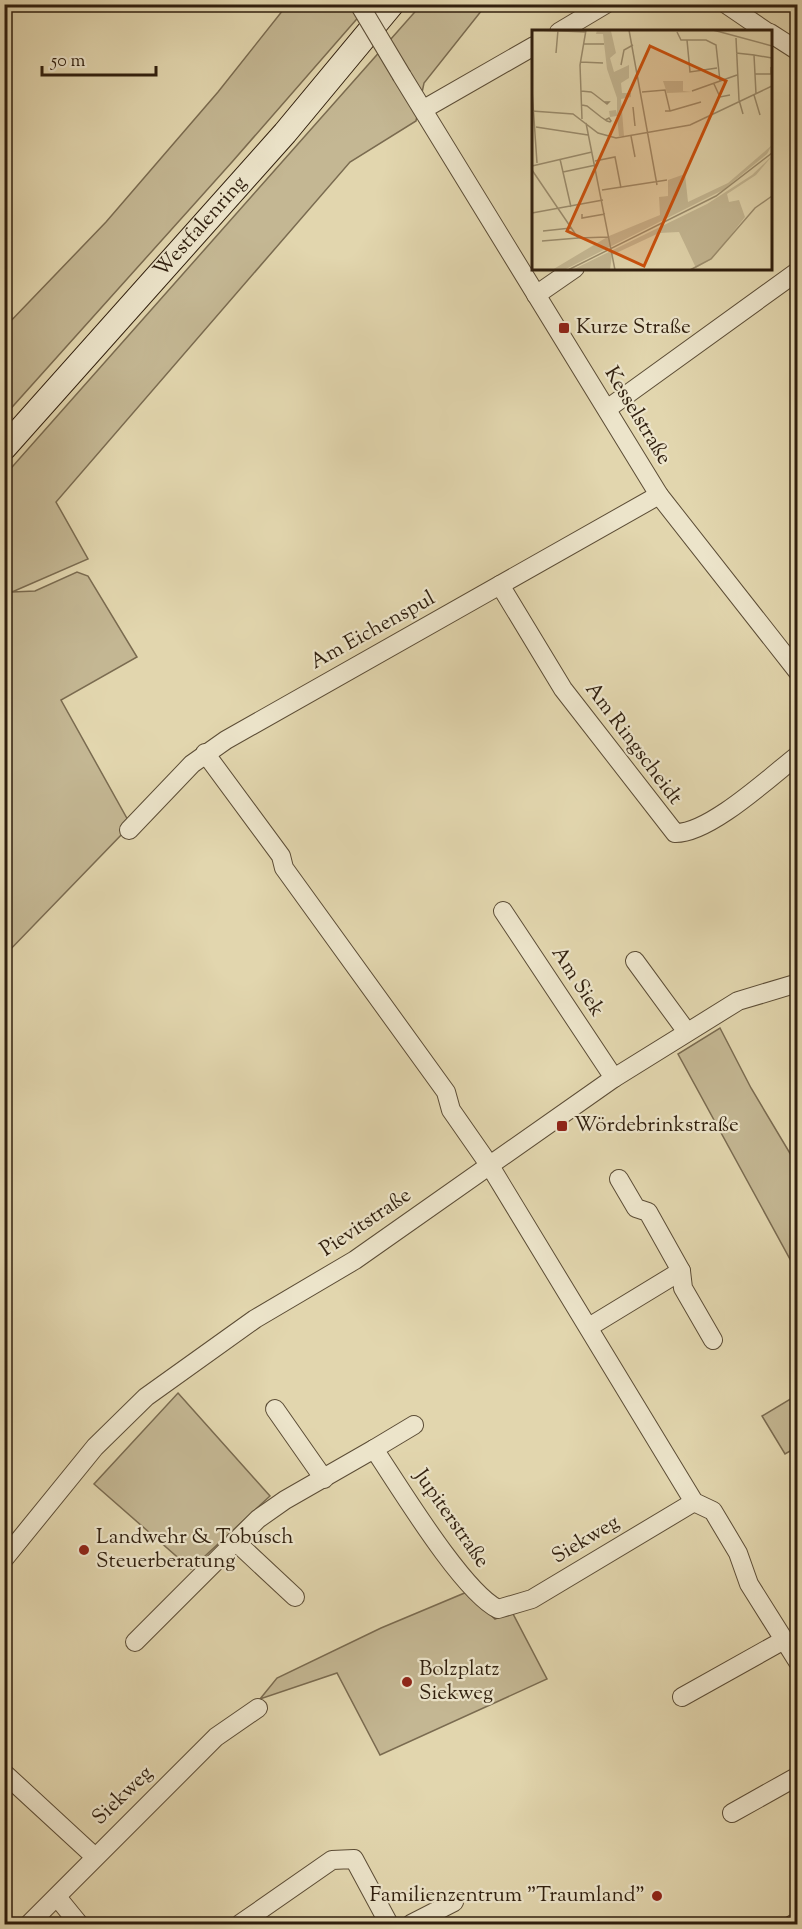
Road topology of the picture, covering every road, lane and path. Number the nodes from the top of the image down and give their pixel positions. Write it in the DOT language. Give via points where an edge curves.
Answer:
graph roads {
  1 [pos="359,4"];
  2 [pos="392,4"];
  3 [pos="606,4"];
  4 [pos="726,4"];
  5 [pos="562,30"];
  6 [pos="766,30"];
  7 [pos="772,33"];
  8 [pos="794,42"];
  9 [pos="532,47"];
  10 [pos="424,109"];
  11 [pos="572,270"];
  12 [pos="798,271"];
  13 [pos="536,295"];
  14 [pos="607,409"];
  15 [pos="4,448"];
  16 [pos="659,495"];
  17 [pos="500,585"];
  18 [pos="798,672"];
  19 [pos="205,753"];
  20 [pos="798,755"];
  21 [pos="129,830"];
  22 [pos="503,911"];
  23 [pos="635,961"];
  24 [pos="798,984"];
  25 [pos="687,1032"];
  26 [pos="614,1078"];
  27 [pos="490,1166"];
  28 [pos="619,1179"];
  29 [pos="681,1271"];
  30 [pos="589,1327"];
  31 [pos="713,1340"];
  32 [pos="274,1409"];
  33 [pos="414,1425"];
  34 [pos="374,1449"];
  35 [pos="324,1479"];
  36 [pos="694,1502"];
  37 [pos="235,1541"];
  38 [pos="4,1559"];
  39 [pos="295,1597"];
  40 [pos="498,1609"];
  41 [pos="784,1640"];
  42 [pos="135,1642"];
  43 [pos="798,1662"];
  44 [pos="682,1697"];
  45 [pos="258,1708"];
  46 [pos="4,1773"];
  47 [pos="798,1776"];
  48 [pos="732,1813"];
  49 [pos="94,1856"];
  50 [pos="57,1897"];
  51 [pos="454,1902"];
  52 [pos="798,1922"];
  53 [pos="29,1924"];
  54 [pos="79,1924"];
  55 [pos="240,1924"];
  56 [pos="388,1924"];
  57 [pos="411,1924"];
  58 [pos="793,1924"];
  1 -- 10 [label="street, Kesselstraße, bridge"];
  2 -- 15 [label="main road, Westfalenring" via="285,133"];
  3 -- 5 [label="street"];
  4 -- 6 [label="street"];
  7 -- 8 [label="street"];
  9 -- 10 [label="street"];
  10 -- 13 [label="street, Kesselstraße"];
  11 -- 13 [label="street"];
  12 -- 14 [label="street"];
  13 -- 14 [label="street, Kesselstraße"];
  14 -- 16 [label="street, Kesselstraße"];
  16 -- 17 [label="street, Am Eichenspul"];
  16 -- 18 [label="street, Kesselstraße"];
  17 -- 19 [label="street, Am Eichenspul"];
  17 -- 20 [label="street, Am Ringscheidt" via="563,689 675,833 690,831 736,804"];
  19 -- 21 [label="street, Am Eichenspul"];
  19 -- 27 [label="street" via="446,1092 451,1110"];
  22 -- 26 [label="street, Am Siek"];
  23 -- 25 [label="street"];
  24 -- 25 [label="street, Pievitstraße" via="738,1001"];
  25 -- 26 [label="street, Pievitstraße"];
  26 -- 27 [label="street, Pievitstraße"];
  27 -- 30 [label="street"];
  27 -- 38 [label="street, Pievitstraße" via="355,1260 255,1319 146,1397 95,1447"];
  28 -- 29 [label="street" via="636,1208 648,1212"];
  29 -- 30 [label="street"];
  29 -- 31 [label="street" via="683,1288"];
  30 -- 36 [label="street"];
  32 -- 35 [label="street"];
  33 -- 34 [label="street"];
  34 -- 35 [label="street"];
  34 -- 40 [label="street, Jupiterstraße" via="464,1578 487,1604"];
  35 -- 37 [label="street" via="267,1513"];
  36 -- 40 [label="street, Siekweg" via="532,1599"];
  36 -- 41 [label="street" via="713,1510 738,1553 749,1584"];
  37 -- 39 [label="street"];
  37 -- 42 [label="street"];
  41 -- 43 [label="street"];
  41 -- 44 [label="street"];
  45 -- 49 [label="street, Siekweg" via="216,1737"];
  46 -- 49 [label="street"];
  47 -- 48 [label="street"];
  49 -- 50 [label="street, Siekweg"];
  50 -- 53 [label="street, Siekweg"];
  50 -- 54 [label="street"];
  51 -- 57 [label="street"];
  52 -- 58 [label="street"];
  55 -- 56 [label="street" via="332,1860 354,1859"];
}
